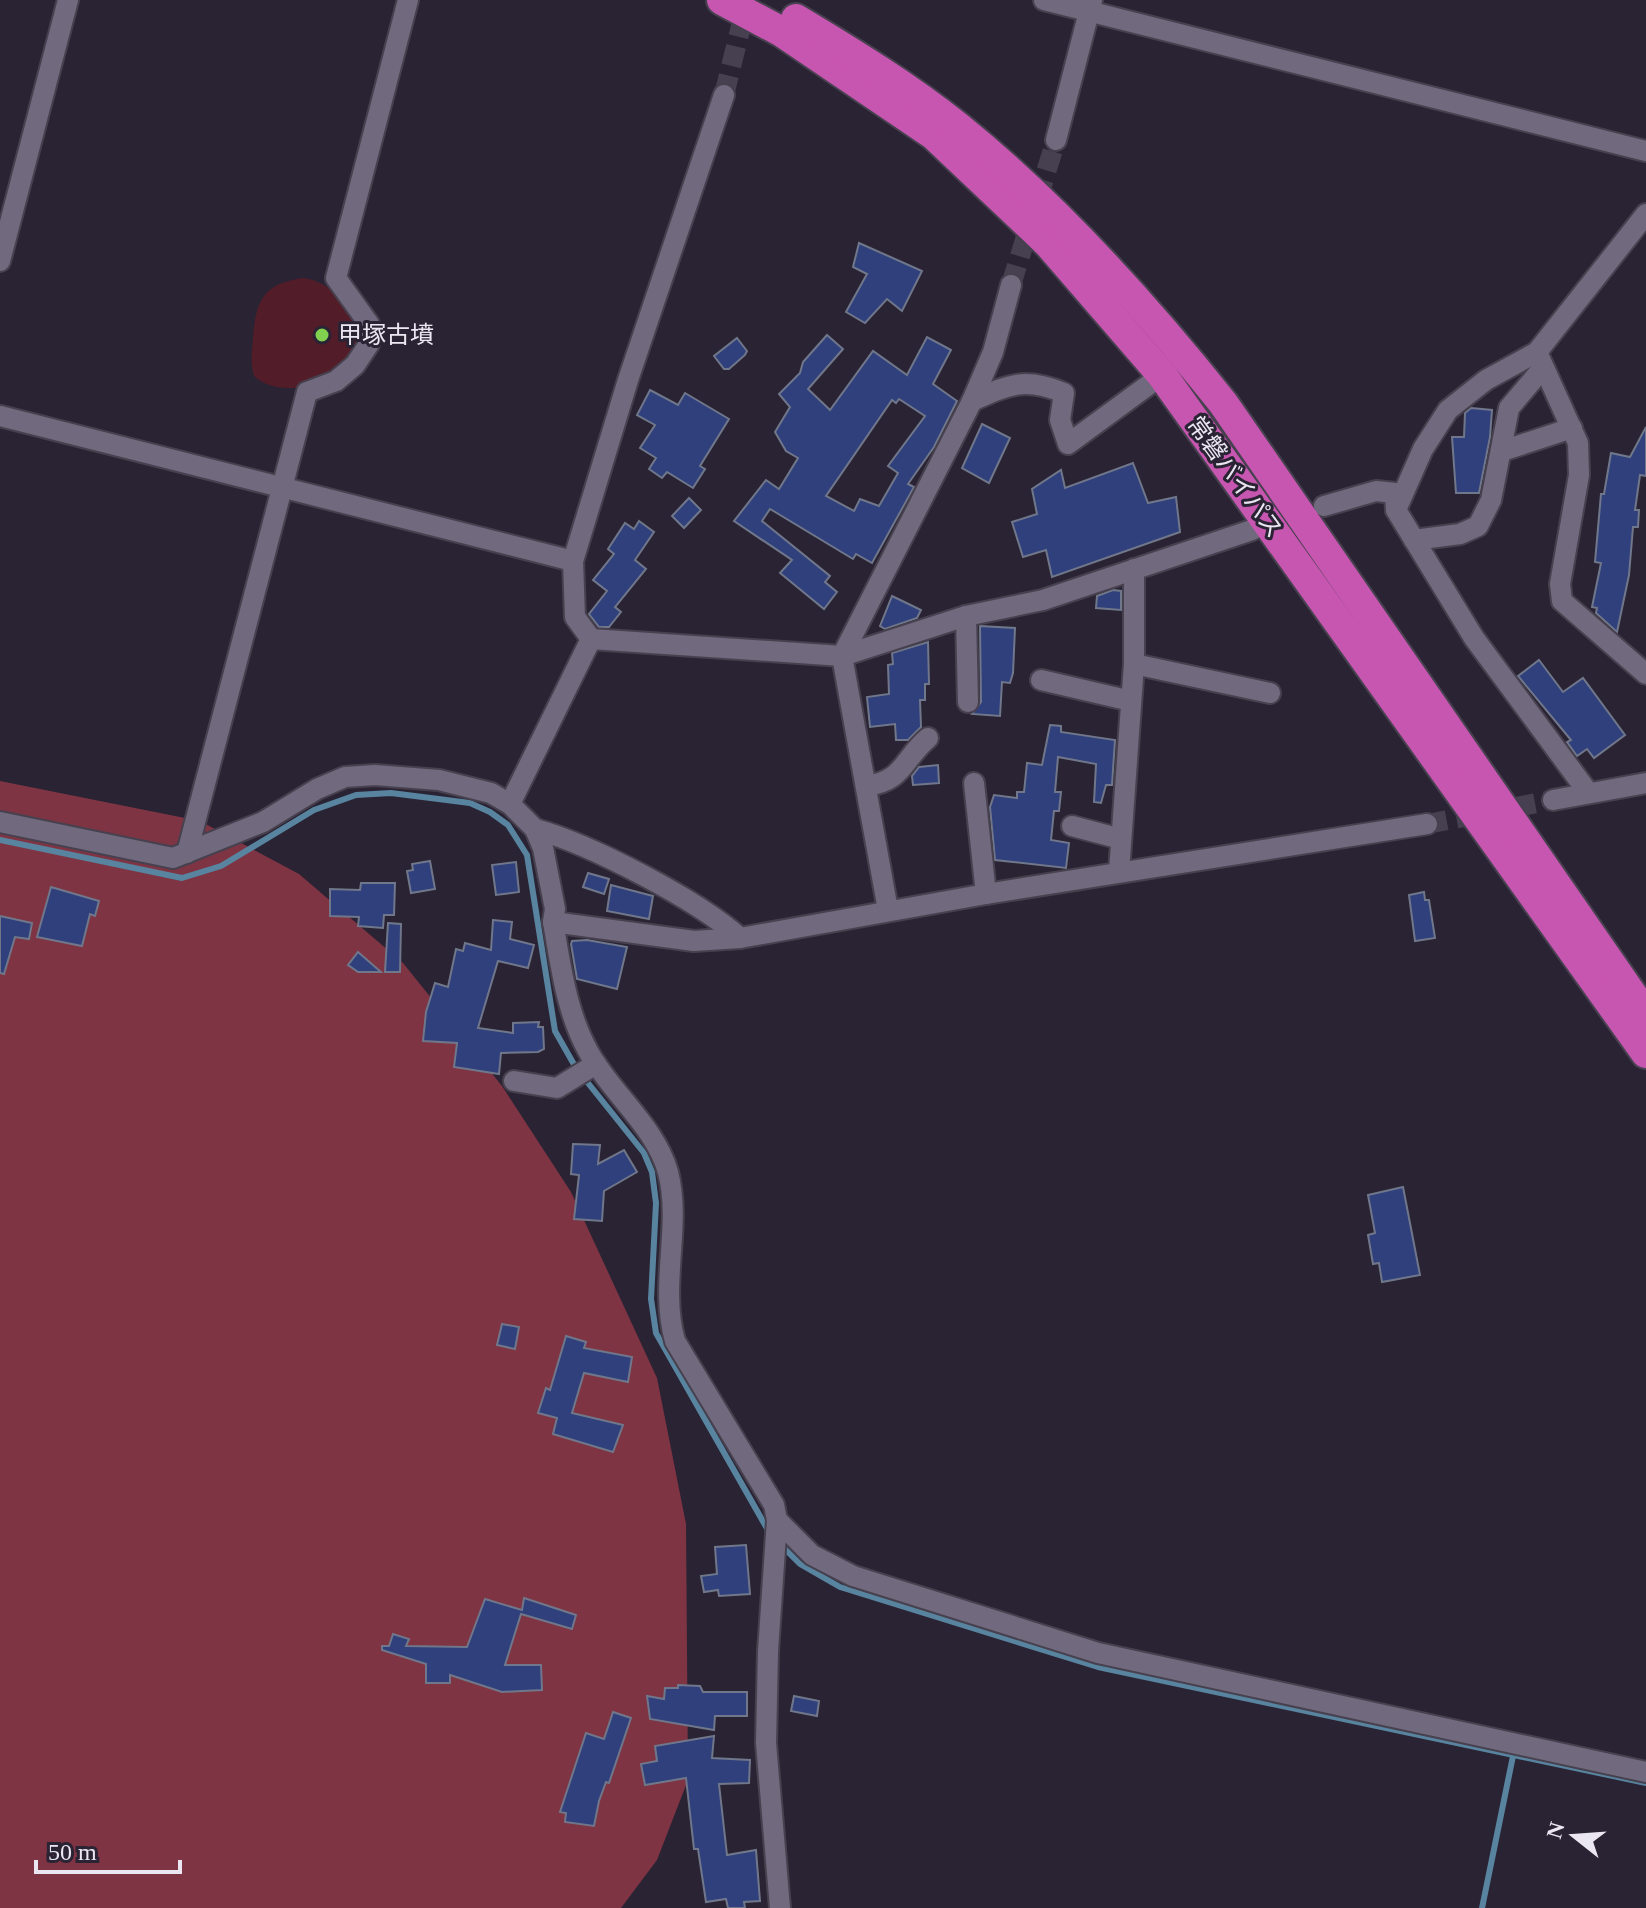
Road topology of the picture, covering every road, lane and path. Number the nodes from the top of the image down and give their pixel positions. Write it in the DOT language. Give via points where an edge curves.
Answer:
graph roads {
  1 [pos="68,0"];
  2 [pos="408,0"];
  3 [pos="703,0"];
  4 [pos="722,0"];
  5 [pos="763,0"];
  6 [pos="789,0"];
  7 [pos="1044,0"];
  8 [pos="1090,6"];
  9 [pos="782,32"];
  10 [pos="851,52"];
  11 [pos="724,95"];
  12 [pos="1056,140"];
  13 [pos="1646,151"];
  14 [pos="1646,214"];
  15 [pos="0,261"];
  16 [pos="1011,285"];
  17 [pos="1539,361"];
  18 [pos="1162,375"];
  19 [pos="972,401"];
  20 [pos="0,416"];
  21 [pos="1572,428"];
  22 [pos="1502,451"];
  23 [pos="283,486"];
  24 [pos="1324,506"];
  25 [pos="1396,510"];
  26 [pos="1252,530"];
  27 [pos="1414,540"];
  28 [pos="573,561"];
  29 [pos="1134,569"];
  30 [pos="966,616"];
  31 [pos="591,639"];
  32 [pos="842,656"];
  33 [pos="1134,664"];
  34 [pos="1646,674"];
  35 [pos="1041,680"];
  36 [pos="1270,693"];
  37 [pos="1131,701"];
  38 [pos="968,702"];
  39 [pos="928,738"];
  40 [pos="974,783"];
  41 [pos="1646,783"];
  42 [pos="866,786"];
  43 [pos="1587,791"];
  44 [pos="1553,800"];
  45 [pos="510,804"];
  46 [pos="0,822"];
  47 [pos="1427,824"];
  48 [pos="1072,826"];
  49 [pos="535,829"];
  50 [pos="1121,839"];
  51 [pos="187,853"];
  52 [pos="1119,872"];
  53 [pos="986,894"];
  54 [pos="888,910"];
  55 [pos="553,922"];
  56 [pos="740,938"];
  57 [pos="1646,1015"];
  58 [pos="1646,1053"];
  59 [pos="587,1071"];
  60 [pos="514,1081"];
  61 [pos="777,1532"];
  62 [pos="1646,1772"];
  63 [pos="780,1908"];
  1 -- 15 [label="street"];
  2 -- 23 [label="street" via="336,278 369,324 369,344 336,381 307,392"];
  3 -- 9 [label="highway"];
  4 -- 9 [label="highway, 常磐バイパス"];
  5 -- 10 [label="highway, 常磐バイパス"];
  6 -- 10 [label="highway"];
  7 -- 8 [label="street"];
  8 -- 12 [label="street"];
  8 -- 13 [label="street"];
  9 -- 18 [label="highway, 常磐バイパス" via="934,135 1048,243"];
  10 -- 57 [label="highway, 常磐バイパス" via="957,127 1062,221 1180,349 1276,479"];
  11 -- 28 [label="street"];
  14 -- 17 [label="street"];
  16 -- 19 [label="street" via="993,352"];
  17 -- 21 [label="street"];
  17 -- 22 [label="street" via="1509,408"];
  17 -- 25 [label="street" via="1486,380 1448,410 1423,449"];
  18 -- 19 [label="street" via="1068,444 1060,420 1064,393 1036,381"];
  18 -- 58 [label="highway, 常磐バイパス"];
  19 -- 32 [label="street"];
  20 -- 23 [label="street"];
  21 -- 22 [label="street"];
  21 -- 34 [label="street" via="1579,475 1560,584 1562,601"];
  22 -- 27 [label="street" via="1491,500 1478,526"];
  23 -- 28 [label="street"];
  23 -- 51 [label="street"];
  24 -- 25 [label="street" via="1376,491 1395,493"];
  25 -- 27 [label="street"];
  26 -- 29 [label="street"];
  27 -- 43 [label="street" via="1474,638"];
  28 -- 31 [label="street" via="575,617"];
  29 -- 30 [label="street" via="1043,600"];
  29 -- 33 [label="street"];
  30 -- 32 [label="street"];
  30 -- 38 [label="street"];
  31 -- 32 [label="street"];
  31 -- 45 [label="street"];
  32 -- 42 [label="street"];
  33 -- 36 [label="street"];
  33 -- 37 [label="street"];
  35 -- 37 [label="street"];
  37 -- 50 [label="street"];
  39 -- 42 [label="street" via="896,777"];
  40 -- 53 [label="street"];
  41 -- 43 [label="street"];
  42 -- 54 [label="street"];
  43 -- 44 [label="street"];
  45 -- 49 [label="street"];
  45 -- 51 [label="street" via="491,793 439,780 345,777 263,822"];
  46 -- 51 [label="street" via="173,858"];
  47 -- 52 [label="street"];
  48 -- 50 [label="street"];
  49 -- 55 [label="street" via="555,909"];
  49 -- 56 [label="street" via="564,837 716,916"];
  50 -- 52 [label="street"];
  52 -- 53 [label="street"];
  53 -- 54 [label="street"];
  54 -- 56 [label="street"];
  55 -- 56 [label="street" via="694,941"];
  55 -- 59 [label="street"];
  59 -- 60 [label="street" via="548,1089"];
  59 -- 61 [label="street" via="661,1153 672,1214 667,1313 675,1341 774,1505"];
  61 -- 62 [label="street" via="853,1576 1098,1653"];
  61 -- 63 [label="street" via="766,1743"];
}
